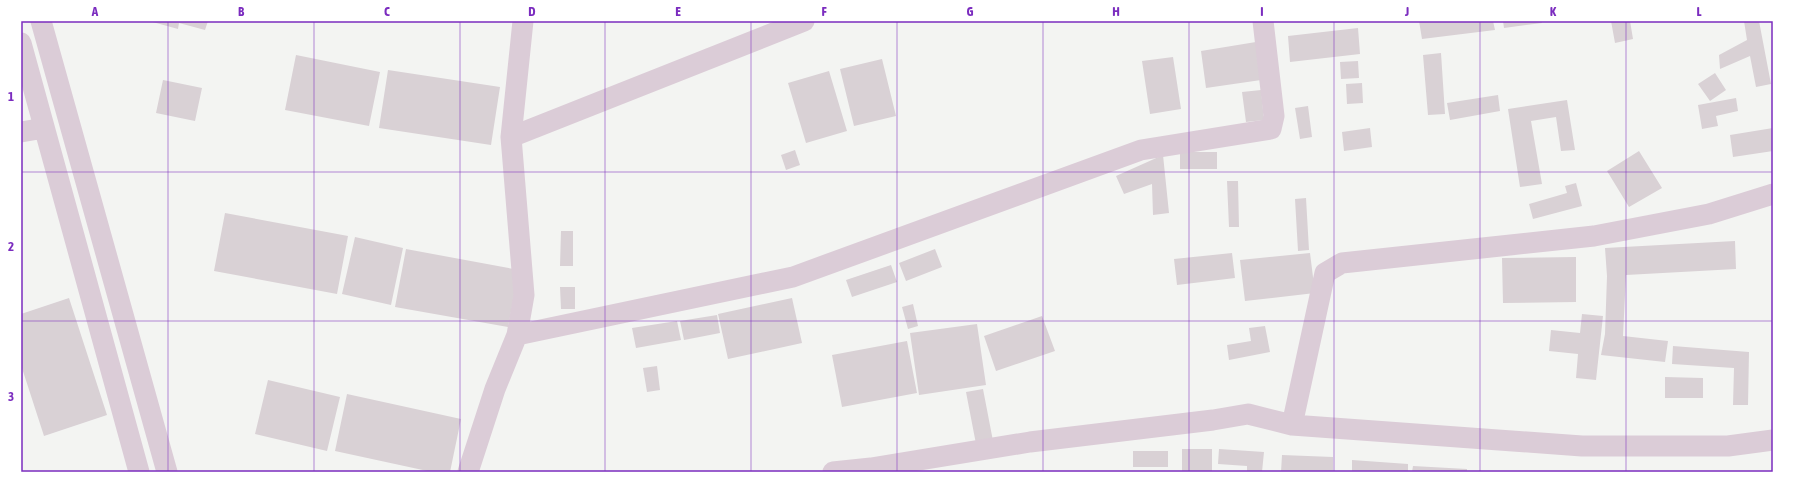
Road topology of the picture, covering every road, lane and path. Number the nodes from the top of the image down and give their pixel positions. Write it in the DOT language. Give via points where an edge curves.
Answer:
graph roads {
  1 [pos="41,21"];
  2 [pos="523,21"];
  3 [pos="804,21"];
  4 [pos="1263,21"];
  5 [pos="21,43"];
  6 [pos="44,128"];
  7 [pos="21,132"];
  8 [pos="511,137"];
  9 [pos="1773,194"];
  10 [pos="517,335"];
  11 [pos="1292,425"];
  12 [pos="1773,440"];
  13 [pos="139,472"];
  14 [pos="167,472"];
  15 [pos="468,472"];
  16 [pos="833,472"];
  1 -- 14 [label="street"];
  2 -- 8 [label="street"];
  3 -- 8 [label="street"];
  4 -- 10 [label="street" via="1274,116 1272,129 1141,150 793,278"];
  5 -- 6 [label="street"];
  6 -- 7 [label="street"];
  6 -- 13 [label="street"];
  8 -- 10 [label="street" via="524,295"];
  9 -- 11 [label="street" via="1708,214 1594,236 1342,263 1326,273"];
  10 -- 15 [label="street" via="495,389"];
  11 -- 12 [label="street" via="1582,446 1728,446"];
  11 -- 16 [label="street" via="1248,414 1030,442"];
}
